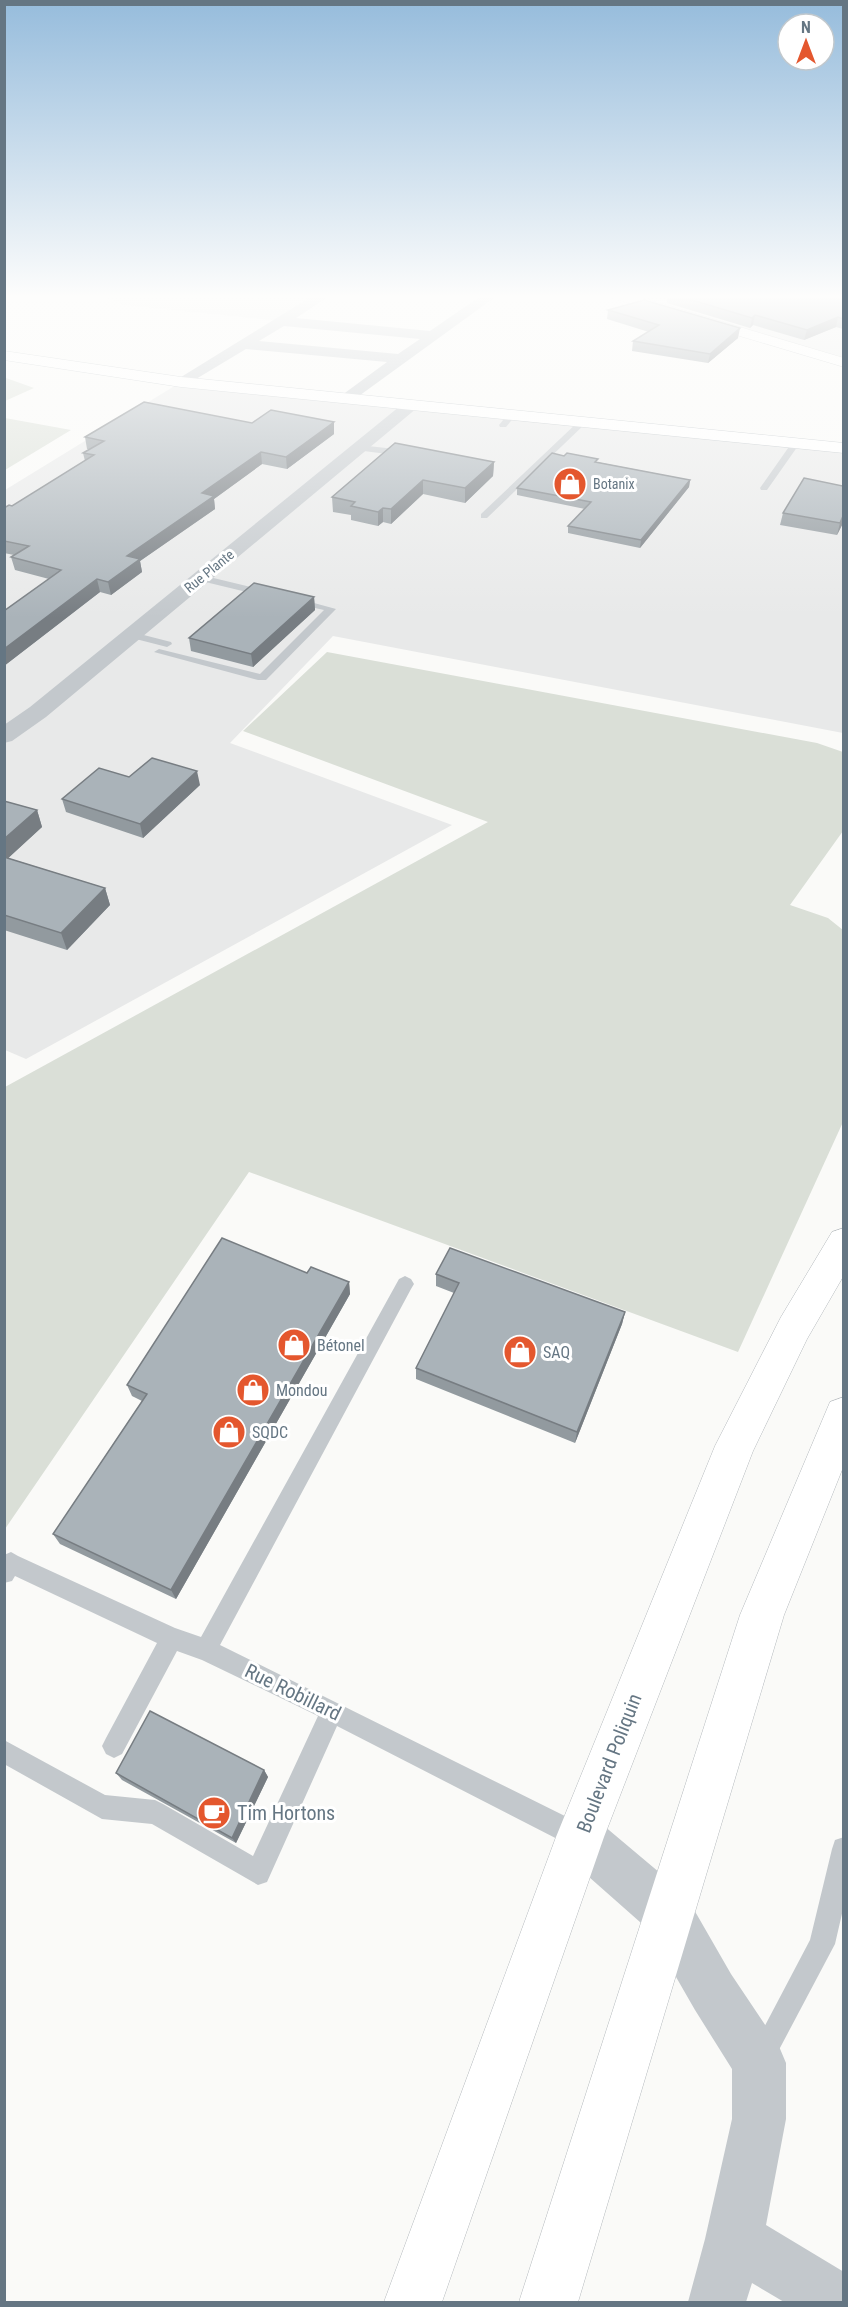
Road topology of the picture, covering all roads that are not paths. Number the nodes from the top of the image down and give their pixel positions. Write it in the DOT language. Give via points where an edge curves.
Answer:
graph roads {
  1 [pos="389,403"];
  2 [pos="411,405"];
  3 [pos="583,422"];
  4 [pos="796,443"];
  5 [pos="359,448"];
  6 [pos="843,448"];
  7 [pos="395,452"];
  8 [pos="764,488"];
  9 [pos="484,516"];
  10 [pos="201,578"];
  11 [pos="132,635"];
  12 [pos="168,644"];
  13 [pos="159,652"];
  14 [pos="4,736"];
  15 [pos="843,1242"];
  16 [pos="405,1284"];
  17 [pos="843,1415"];
  18 [pos="4,1573"];
  19 [pos="171,1638"];
  20 [pos="206,1650"];
  21 [pos="332,1711"];
  22 [pos="114,1746"];
  23 [pos="4,1751"];
  24 [pos="580,1837"];
  25 [pos="843,1849"];
  26 [pos="668,1912"];
  27 [pos="759,2063"];
  28 [pos="734,2239"];
  29 [pos="413,2302"];
  30 [pos="548,2302"];
  31 [pos="717,2302"];
  32 [pos="838,2302"];
  1 -- 2 [label="main road"];
  2 -- 3 [label="main road" via="507,420"];
  2 -- 5 [label="street, Rue Plante"];
  3 -- 4 [label="main road"];
  3 -- 9 [label="lane"];
  4 -- 6 [label="main road"];
  4 -- 8 [label="lane"];
  5 -- 7 [label="lane"];
  5 -- 10 [label="street, Rue Plante"];
  10 -- 11 [label="street, Rue Plante"];
  10 -- 13 [label="lane" via="331,609 262,678"];
  11 -- 12 [label="lane"];
  11 -- 14 [label="street, Rue Plante"];
  15 -- 24 [label="main road, Boulevard Poliquin" via="794,1328 735,1446"];
  16 -- 20 [label="lane"];
  17 -- 26 [label="main road" via="762,1615"];
  18 -- 19 [label="lane, Rue Robillard" via="11,1563"];
  19 -- 20 [label="lane, Rue Robillard"];
  19 -- 22 [label="lane"];
  20 -- 21 [label="lane, Rue Robillard"];
  21 -- 23 [label="lane" via="258,1873 155,1812 102,1807"];
  21 -- 24 [label="lane, Rue Robillard"];
  24 -- 26 [label="street"];
  24 -- 29 [label="main road, Boulevard Poliquin"];
  25 -- 27 [label="lane" via="822,1944"];
  26 -- 27 [label="street"];
  26 -- 30 [label="main road"];
  27 -- 28 [label="street" via="759,2119"];
  28 -- 31 [label="street"];
  28 -- 32 [label="street"];
}
